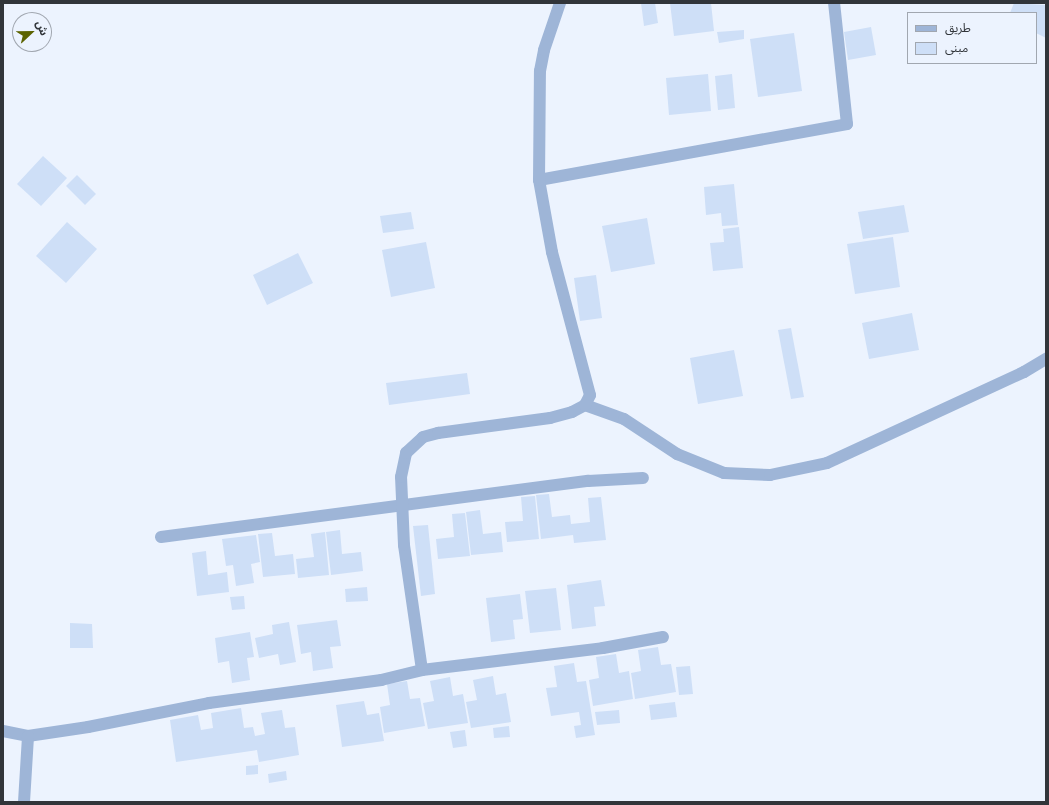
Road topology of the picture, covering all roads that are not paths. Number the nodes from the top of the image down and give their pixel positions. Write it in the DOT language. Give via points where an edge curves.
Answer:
graph roads {
  1 [pos="560,3"];
  2 [pos="834,3"];
  3 [pos="539,180"];
  4 [pos="1046,359"];
  5 [pos="585,405"];
  6 [pos="642,478"];
  7 [pos="404,503"];
  8 [pos="161,537"];
  9 [pos="663,637"];
  10 [pos="422,670"];
  11 [pos="3,731"];
  12 [pos="28,736"];
  13 [pos="24,802"];
  1 -- 3 [label="street" via="544,50 540,71"];
  2 -- 3 [label="street" via="848,124"];
  3 -- 5 [label="street" via="552,252 588,382 590,395"];
  4 -- 5 [label="street" via="1024,372 827,463 770,475 724,473 677,454 624,419"];
  5 -- 7 [label="street" via="550,418 423,437 406,453 403,460 401,477"];
  6 -- 7 [label="street" via="588,481"];
  7 -- 8 [label="street"];
  7 -- 10 [label="street" via="404,545"];
  9 -- 10 [label="street" via="603,648"];
  10 -- 12 [label="street" via="381,680 209,703"];
  11 -- 12 [label="street"];
  12 -- 13 [label="street"];
}
